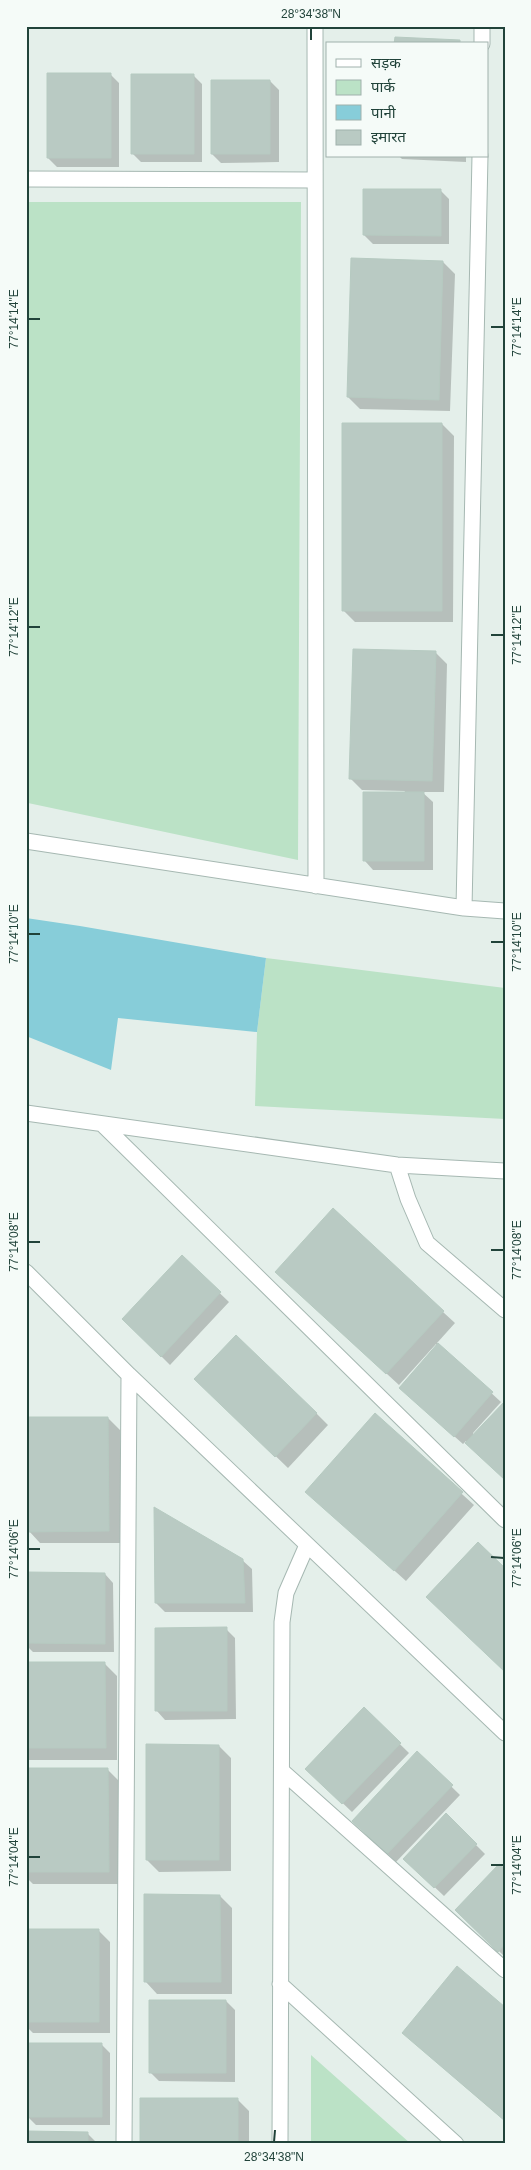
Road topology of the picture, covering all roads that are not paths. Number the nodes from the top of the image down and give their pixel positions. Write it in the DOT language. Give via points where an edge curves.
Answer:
graph roads {
  1 [pos="314,26"];
  2 [pos="482,26"];
  3 [pos="482,42"];
  4 [pos="480,158"];
  5 [pos="26,179"];
  6 [pos="315,180"];
  7 [pos="26,841"];
  8 [pos="316,886"];
  9 [pos="464,908"];
  10 [pos="505,911"];
  11 [pos="26,1113"];
  12 [pos="102,1124"];
  13 [pos="398,1165"];
  14 [pos="505,1171"];
  15 [pos="26,1272"];
  16 [pos="505,1310"];
  17 [pos="128,1375"];
  18 [pos="505,1520"];
  19 [pos="307,1545"];
  20 [pos="505,1733"];
  21 [pos="282,1771"];
  22 [pos="505,1970"];
  23 [pos="280,1984"];
  24 [pos="124,2144"];
  25 [pos="280,2144"];
  26 [pos="456,2144"];
  1 -- 6 [label="street"];
  2 -- 3 [label="street"];
  4 -- 9 [label="street"];
  5 -- 6 [label="street"];
  6 -- 8 [label="street"];
  7 -- 8 [label="street"];
  8 -- 9 [label="street"];
  9 -- 10 [label="street"];
  11 -- 12 [label="street"];
  12 -- 13 [label="street"];
  12 -- 18 [label="street"];
  13 -- 14 [label="street"];
  13 -- 16 [label="street" via="408,1199 428,1243"];
  15 -- 17 [label="street"];
  17 -- 19 [label="street"];
  17 -- 24 [label="street"];
  19 -- 20 [label="street"];
  19 -- 21 [label="street" via="286,1593 284,1606"];
  21 -- 22 [label="street"];
  21 -- 23 [label="street"];
  23 -- 25 [label="street"];
  23 -- 26 [label="street"];
}
